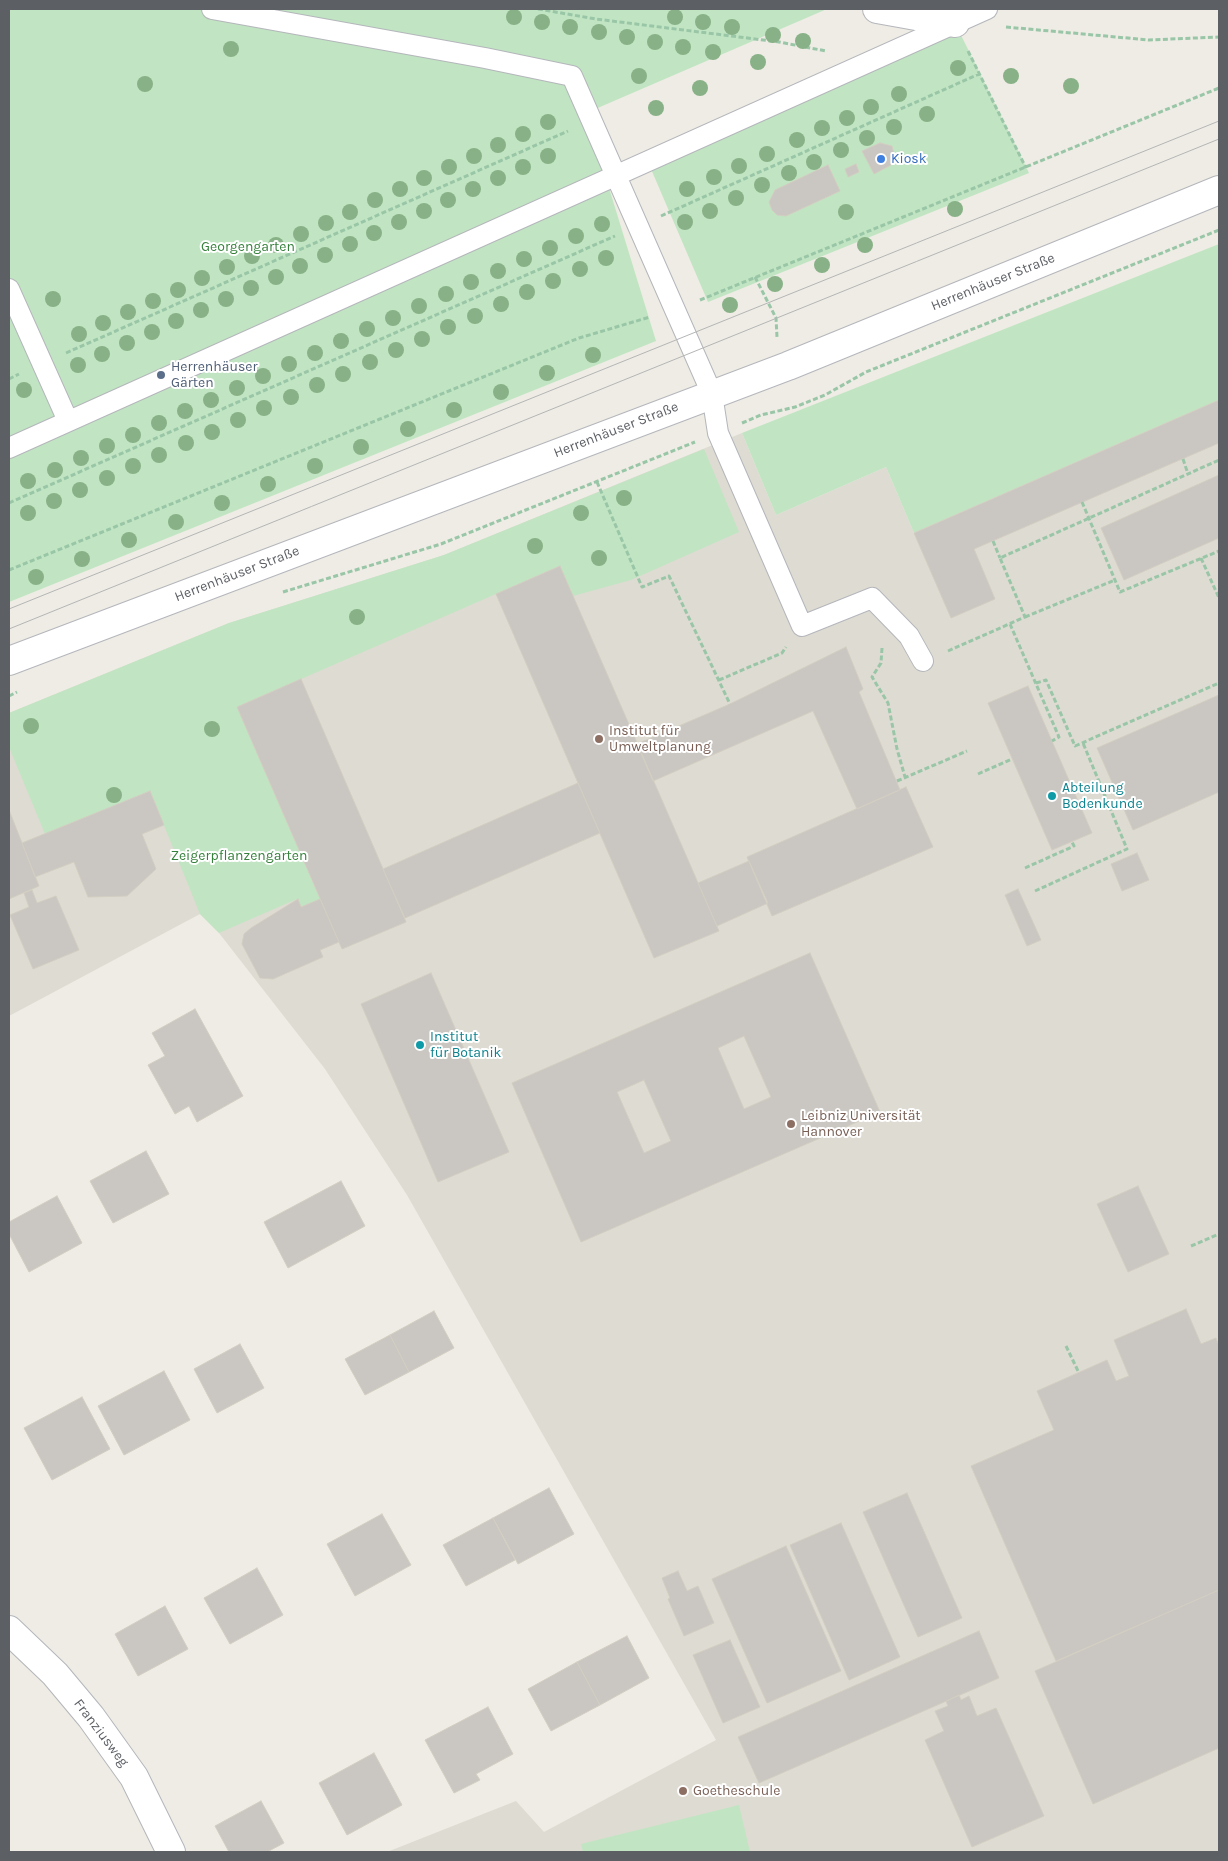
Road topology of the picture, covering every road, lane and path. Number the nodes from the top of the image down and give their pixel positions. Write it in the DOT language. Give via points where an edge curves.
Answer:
graph roads {
  1 [pos="212,9"];
  2 [pos="538,9"];
  3 [pos="877,9"];
  4 [pos="987,9"];
  5 [pos="952,16"];
  6 [pos="1004,27"];
  7 [pos="1219,37"];
  8 [pos="871,59"];
  9 [pos="979,74"];
  10 [pos="1219,88"];
  11 [pos="591,120"];
  12 [pos="1026,168"];
  13 [pos="616,176"];
  14 [pos="1219,190"];
  15 [pos="638,226"];
  16 [pos="1219,230"];
  17 [pos="9,289"];
  18 [pos="676,310"];
  19 [pos="43,364"];
  20 [pos="9,379"];
  21 [pos="712,394"];
  22 [pos="68,421"];
  23 [pos="718,433"];
  24 [pos="9,448"];
  25 [pos="1183,458"];
  26 [pos="1219,460"];
  27 [pos="1188,474"];
  28 [pos="597,482"];
  29 [pos="1082,502"];
  30 [pos="9,503"];
  31 [pos="1088,518"];
  32 [pos="993,541"];
  33 [pos="1219,550"];
  34 [pos="1000,558"];
  35 [pos="1201,558"];
  36 [pos="9,570"];
  37 [pos="1115,580"];
  38 [pos="281,593"];
  39 [pos="1219,598"];
  40 [pos="1025,617"];
  41 [pos="1010,624"];
  42 [pos="802,626"];
  43 [pos="882,648"];
  44 [pos="9,661"];
  45 [pos="923,662"];
  46 [pos="719,680"];
  47 [pos="1036,683"];
  48 [pos="1219,683"];
  49 [pos="27,689"];
  50 [pos="9,696"];
  51 [pos="730,704"];
  52 [pos="1052,741"];
  53 [pos="1083,743"];
  54 [pos="967,751"];
  55 [pos="1012,759"];
  56 [pos="978,774"];
  57 [pos="905,777"];
  58 [pos="896,780"];
  59 [pos="1072,842"];
  60 [pos="1025,868"];
  61 [pos="1035,891"];
  62 [pos="1219,1234"];
  63 [pos="1191,1246"];
  64 [pos="1066,1346"];
  65 [pos="1078,1373"];
  66 [pos="9,1630"];
  67 [pos="171,1852"];
  1 -- 11 [label="lane" via="572,76"];
  2 -- 8 [label="path" via="779,42"];
  3 -- 5 [label="street"];
  4 -- 5 [label="lane"];
  5 -- 8 [label="lane"];
  5 -- 9 [label="path"];
  6 -- 7 [label="path" via="1149,40"];
  8 -- 13 [label="lane"];
  9 -- 12 [label="path"];
  9 -- 15 [label="path"];
  10 -- 12 [label="path"];
  11 -- 13 [label="lane"];
  11 -- 19 [label="path"];
  12 -- 18 [label="path"];
  13 -- 15 [label="lane"];
  13 -- 22 [label="lane"];
  14 -- 21 [label="street, Herrenhäuser Straße"];
  15 -- 18 [label="lane"];
  15 -- 30 [label="path"];
  16 -- 23 [label="path" via="866,372 825,395"];
  17 -- 19 [label="lane"];
  18 -- 21 [label="lane"];
  18 -- 36 [label="path" via="579,338"];
  19 -- 20 [label="path"];
  19 -- 22 [label="lane"];
  21 -- 23 [label="lane"];
  21 -- 44 [label="street, Herrenhäuser Straße"];
  22 -- 24 [label="lane"];
  23 -- 28 [label="path"];
  23 -- 42 [label="lane"];
  25 -- 27 [label="path"];
  26 -- 27 [label="path"];
  27 -- 31 [label="path"];
  28 -- 38 [label="path" via="440,544"];
  28 -- 46 [label="path" via="642,587 669,576"];
  29 -- 31 [label="path"];
  31 -- 34 [label="path"];
  31 -- 37 [label="path"];
  32 -- 34 [label="path"];
  33 -- 35 [label="path"];
  34 -- 40 [label="path"];
  35 -- 37 [label="path" via="1120,592"];
  35 -- 39 [label="path"];
  37 -- 40 [label="path"];
  40 -- 41 [label="path"];
  41 -- 45 [label="path"];
  41 -- 47 [label="path"];
  42 -- 45 [label="lane" via="872,598 909,636"];
  42 -- 46 [label="path" via="782,653"];
  43 -- 57 [label="path" via="881,663 872,677 888,703"];
  46 -- 51 [label="path"];
  47 -- 52 [label="path" via="1059,737"];
  47 -- 53 [label="path" via="1046,680 1075,746"];
  48 -- 53 [label="path"];
  49 -- 50 [label="path"];
  53 -- 61 [label="path" via="1127,849"];
  54 -- 57 [label="path"];
  55 -- 56 [label="path"];
  57 -- 58 [label="path"];
  59 -- 60 [label="path" via="1074,846"];
  62 -- 63 [label="path"];
  64 -- 65 [label="path"];
  66 -- 67 [label="street, Franziusweg" via="55,1674 91,1717 134,1777"];
}
